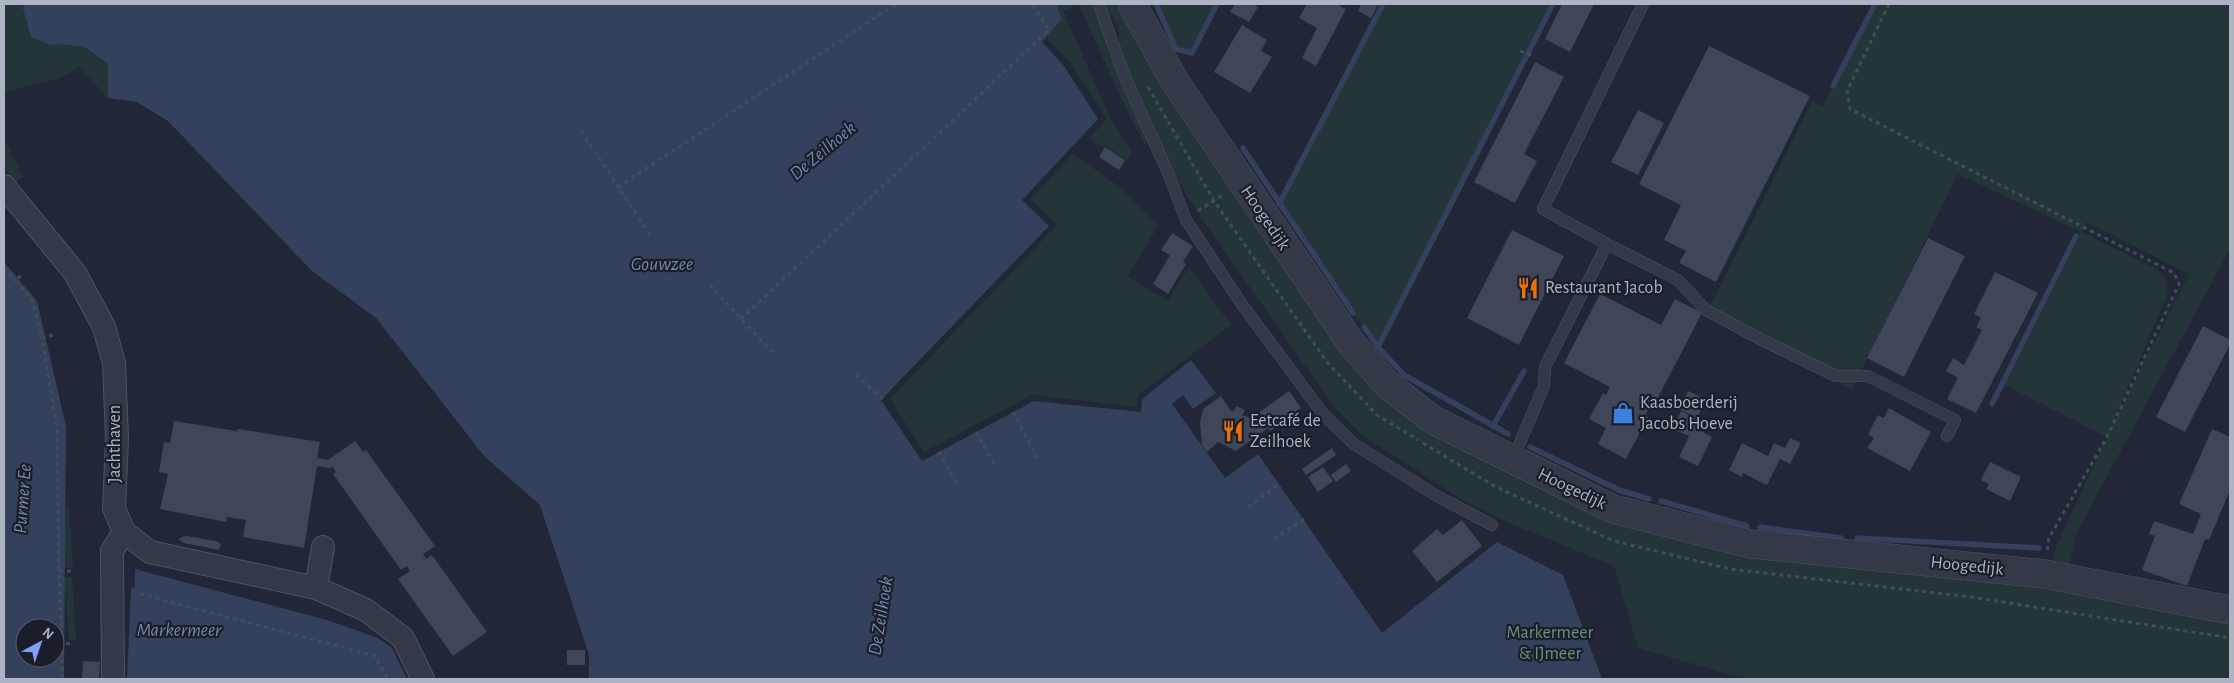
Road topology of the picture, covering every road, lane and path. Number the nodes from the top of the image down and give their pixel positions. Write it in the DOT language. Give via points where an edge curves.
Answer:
graph roads {
  1 [pos="896,4"];
  2 [pos="1032,4"];
  3 [pos="1099,4"];
  4 [pos="1132,4"];
  5 [pos="1643,4"];
  6 [pos="1889,4"];
  7 [pos="1520,50"];
  8 [pos="1535,58"];
  9 [pos="1146,84"];
  10 [pos="581,131"];
  11 [pos="1242,183"];
  12 [pos="4,186"];
  13 [pos="618,187"];
  14 [pos="1214,200"];
  15 [pos="1197,212"];
  16 [pos="650,235"];
  17 [pos="1608,244"];
  18 [pos="4,267"];
  19 [pos="21,276"];
  20 [pos="15,280"];
  21 [pos="710,285"];
  22 [pos="741,319"];
  23 [pos="53,335"];
  24 [pos="42,338"];
  25 [pos="774,353"];
  26 [pos="856,375"];
  27 [pos="883,399"];
  28 [pos="1013,412"];
  29 [pos="976,432"];
  30 [pos="1947,436"];
  31 [pos="939,452"];
  32 [pos="1039,461"];
  33 [pos="1513,461"];
  34 [pos="994,464"];
  35 [pos="1279,484"];
  36 [pos="957,485"];
  37 [pos="1248,507"];
  38 [pos="1304,520"];
  39 [pos="1492,525"];
  40 [pos="124,532"];
  41 [pos="1274,540"];
  42 [pos="323,547"];
  43 [pos="58,571"];
  44 [pos="71,571"];
  45 [pos="2045,574"];
  46 [pos="316,588"];
  47 [pos="140,594"];
  48 [pos="2230,610"];
  49 [pos="61,618"];
  50 [pos="2230,638"];
  51 [pos="65,643"];
  52 [pos="73,644"];
  53 [pos="113,679"];
  54 [pos="388,679"];
  55 [pos="423,679"];
  1 -- 13 [label="path"];
  2 -- 22 [label="path" via="1049,30"];
  3 -- 39 [label="lane" via="1124,75 1186,220 1322,414 1354,444 1437,496"];
  4 -- 11 [label="street, Hoogedijk" via="1174,80"];
  5 -- 17 [label="lane" via="1543,209"];
  6 -- 45 [label="path" via="1847,91 1850,109 2174,273 2179,284 2107,437 2049,538"];
  7 -- 8 [label="path"];
  9 -- 14 [label="path"];
  10 -- 13 [label="path"];
  11 -- 14 [label="path"];
  11 -- 33 [label="street, Hoogedijk" via="1347,338 1387,384 1433,420"];
  12 -- 40 [label="street, Jachthaven" via="75,272 104,327 114,363 117,439 114,508"];
  13 -- 16 [label="path"];
  14 -- 15 [label="path"];
  14 -- 50 [label="path" via="1327,362 1376,415 1496,487 1614,541 1730,569 1971,597"];
  17 -- 30 [label="lane" via="1678,280 1706,310 1760,339 1836,376 1868,376 1955,420"];
  17 -- 33 [label="lane" via="1545,367 1544,386"];
  18 -- 20 [label="path"];
  19 -- 20 [label="path"];
  20 -- 24 [label="path" via="33,301"];
  21 -- 22 [label="path"];
  22 -- 25 [label="path"];
  23 -- 24 [label="path"];
  24 -- 43 [label="path" via="57,429"];
  26 -- 27 [label="path"];
  28 -- 32 [label="path"];
  29 -- 34 [label="path"];
  31 -- 36 [label="path"];
  33 -- 45 [label="street, Hoogedijk" via="1613,510 1751,544"];
  35 -- 37 [label="path"];
  38 -- 41 [label="path"];
  40 -- 46 [label="street, Jachthaven" via="150,552"];
  40 -- 53 [label="street" via="112,551"];
  42 -- 46 [label="street"];
  43 -- 44 [label="path"];
  43 -- 49 [label="path"];
  45 -- 48 [label="street, Hoogedijk"];
  46 -- 55 [label="street, Jachthaven" via="366,610 403,638"];
  47 -- 54 [label="path" via="375,656"];
  51 -- 52 [label="path"];
}
